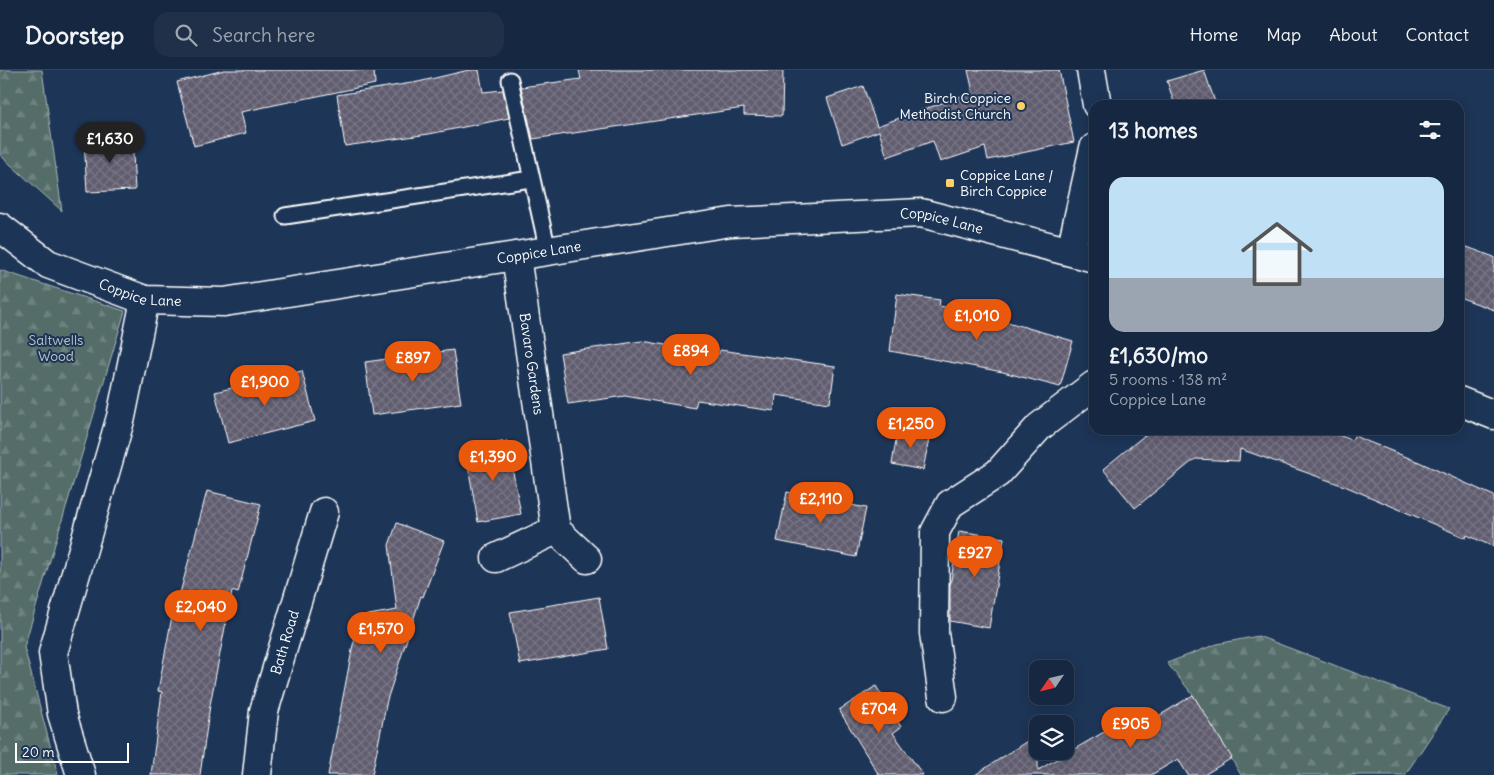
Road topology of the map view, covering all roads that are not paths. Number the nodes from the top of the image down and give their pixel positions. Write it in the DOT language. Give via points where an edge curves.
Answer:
graph roads {
  1 [pos="1091,70"];
  2 [pos="510,80"];
  3 [pos="1096,100"];
  4 [pos="531,179"];
  5 [pos="1089,196"];
  6 [pos="285,216"];
  7 [pos="0,227"];
  8 [pos="548,251"];
  9 [pos="1083,254"];
  10 [pos="516,256"];
  11 [pos="145,300"];
  12 [pos="1089,388"];
  13 [pos="1464,403"];
  14 [pos="1494,415"];
  15 [pos="324,512"];
  16 [pos="556,530"];
  17 [pos="496,558"];
  18 [pos="587,559"];
  19 [pos="943,697"];
  20 [pos="81,775"];
  21 [pos="257,775"];
  1 -- 3 [label="street"];
  2 -- 4 [label="lane"];
  4 -- 6 [label="lane"];
  4 -- 8 [label="lane"];
  5 -- 9 [label="street"];
  7 -- 11 [label="street, Coppice Lane" via="48,264"];
  8 -- 9 [label="street, Coppice Lane" via="731,222 921,214"];
  8 -- 10 [label="street, Coppice Lane"];
  10 -- 11 [label="street, Coppice Lane" via="224,302"];
  10 -- 16 [label="street, Bavaro Gardens"];
  11 -- 20 [label="street" via="121,417 53,653 62,714"];
  12 -- 19 [label="street" via="1039,427 998,473 950,504 935,532 934,633"];
  13 -- 14 [label="street"];
  15 -- 21 [label="street, Bath Road" via="264,712"];
  16 -- 17 [label="street"];
  16 -- 18 [label="street"];
}
